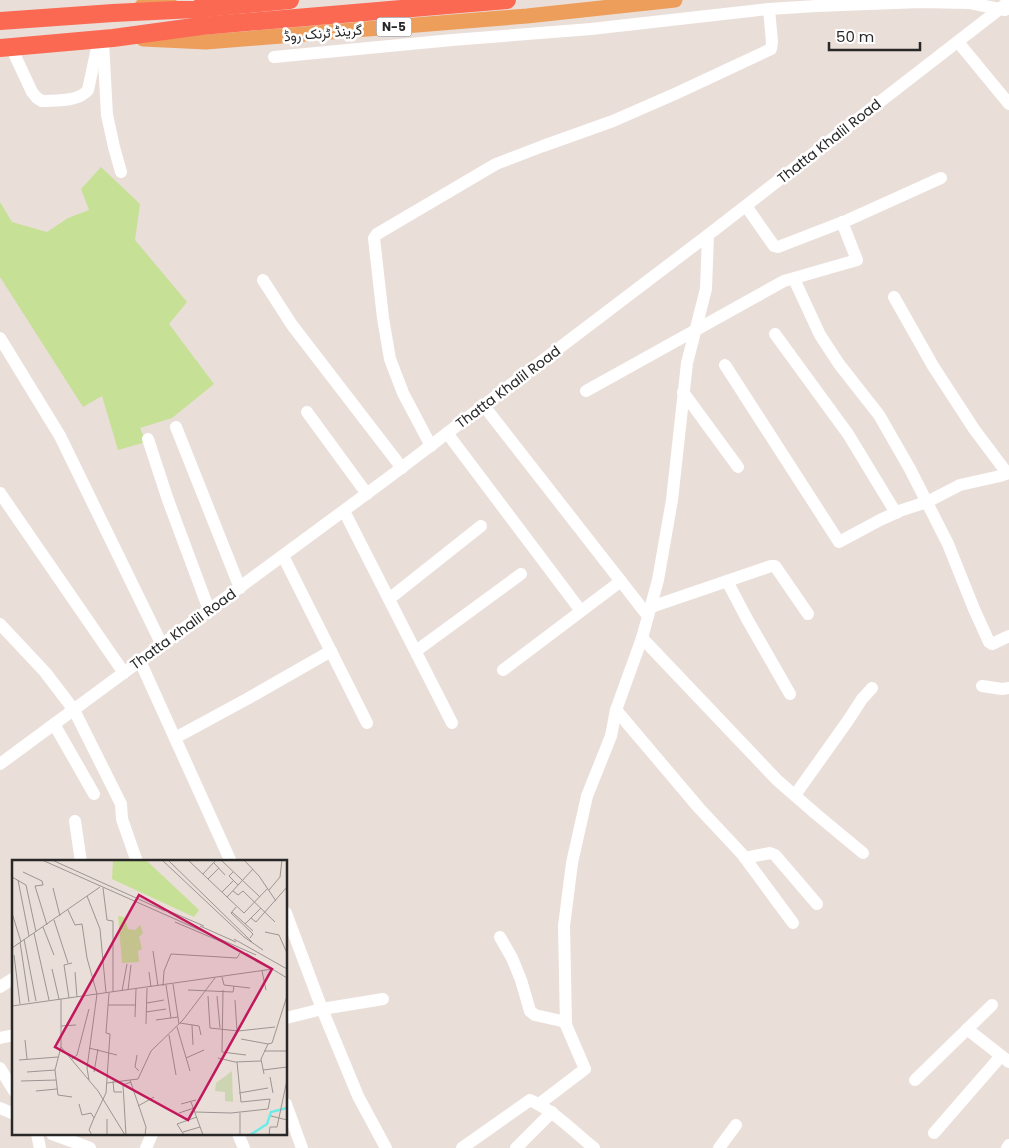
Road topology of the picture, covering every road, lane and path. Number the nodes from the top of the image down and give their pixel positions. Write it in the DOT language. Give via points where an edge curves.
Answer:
graph roads {
  1 [pos="169,0"];
  2 [pos="290,0"];
  3 [pos="508,0"];
  4 [pos="675,0"];
  5 [pos="1006,7"];
  6 [pos="769,10"];
  7 [pos="113,12"];
  8 [pos="527,16"];
  9 [pos="0,22"];
  10 [pos="529,33"];
  11 [pos="105,39"];
  12 [pos="958,42"];
  13 [pos="6,47"];
  14 [pos="274,58"];
  15 [pos="1009,104"];
  16 [pos="121,172"];
  17 [pos="941,178"];
  18 [pos="746,206"];
  19 [pos="842,222"];
  20 [pos="708,235"];
  21 [pos="794,279"];
  22 [pos="263,280"];
  23 [pos="894,297"];
  24 [pos="695,330"];
  25 [pos="775,334"];
  26 [pos="0,338"];
  27 [pos="725,365"];
  28 [pos="586,391"];
  29 [pos="683,392"];
  30 [pos="484,406"];
  31 [pos="307,412"];
  32 [pos="176,427"];
  33 [pos="447,433"];
  34 [pos="148,438"];
  35 [pos="431,446"];
  36 [pos="738,467"];
  37 [pos="402,468"];
  38 [pos="1008,473"];
  39 [pos="0,493"];
  40 [pos="367,494"];
  41 [pos="927,502"];
  42 [pos="344,511"];
  43 [pos="896,513"];
  44 [pos="481,526"];
  45 [pos="283,556"];
  46 [pos="522,574"];
  47 [pos="621,581"];
  48 [pos="727,581"];
  49 [pos="240,588"];
  50 [pos="389,599"];
  51 [pos="209,610"];
  52 [pos="581,611"];
  53 [pos="649,611"];
  54 [pos="808,614"];
  55 [pos="0,624"];
  56 [pos="1009,636"];
  57 [pos="642,638"];
  58 [pos="162,645"];
  59 [pos="331,651"];
  60 [pos="416,652"];
  61 [pos="140,661"];
  62 [pos="503,670"];
  63 [pos="124,673"];
  64 [pos="982,686"];
  65 [pos="872,688"];
  66 [pos="1009,688"];
  67 [pos="790,694"];
  68 [pos="74,710"];
  69 [pos="616,710"];
  70 [pos="367,723"];
  71 [pos="452,723"];
  72 [pos="54,724"];
  73 [pos="175,738"];
  74 [pos="0,764"];
  75 [pos="94,794"];
  76 [pos="795,795"];
  77 [pos="76,821"];
  78 [pos="863,853"];
  79 [pos="745,858"];
  80 [pos="81,860"];
  81 [pos="136,860"];
  82 [pos="230,860"];
  83 [pos="817,904"];
  84 [pos="288,918"];
  85 [pos="793,923"];
  86 [pos="500,936"];
  87 [pos="12,979"];
  88 [pos="0,987"];
  89 [pos="384,999"];
  90 [pos="992,1005"];
  91 [pos="322,1008"];
  92 [pos="288,1017"];
  93 [pos="566,1022"];
  94 [pos="967,1029"];
  95 [pos="1005,1059"];
  96 [pos="0,1068"];
  97 [pos="914,1080"];
  98 [pos="12,1089"];
  99 [pos="540,1104"];
  100 [pos="0,1108"];
  101 [pos="288,1110"];
  102 [pos="552,1112"];
  103 [pos="12,1113"];
  104 [pos="736,1125"];
  105 [pos="934,1132"];
  106 [pos="57,1136"];
  107 [pos="151,1136"];
  108 [pos="239,1136"];
  109 [pos="90,1148"];
  110 [pos="146,1148"];
  111 [pos="244,1148"];
  112 [pos="302,1148"];
  113 [pos="386,1148"];
  114 [pos="462,1148"];
  115 [pos="516,1148"];
  116 [pos="594,1148"];
  117 [pos="719,1148"];
  1 -- 7 [label="main road"];
  2 -- 7 [label="highway" via="195,9"];
  3 -- 11 [label="highway" via="200,26"];
  4 -- 8 [label="main road, گرینڈ ٹرنک روڈ / N-5"];
  5 -- 6 [label="street" via="921,2"];
  5 -- 12 [label="street, Thatta Khalil Road"];
  6 -- 10 [label="street"];
  6 -- 35 [label="street" via="771,49 613,121 496,164 377,234 374,238 390,359 403,393"];
  7 -- 9 [label="highway"];
  8 -- 10 [label="street"];
  8 -- 11 [label="main road, گرینڈ ٹرنک روڈ / N-5" via="206,42"];
  10 -- 14 [label="street"];
  11 -- 13 [label="highway, گرینڈ ٹرنک روڈ / N-5"];
  11 -- 13 [label="street" via="88,90 83,96 42,101 32,92"];
  11 -- 16 [label="street" via="107,115"];
  12 -- 15 [label="street"];
  12 -- 18 [label="street, Thatta Khalil Road"];
  17 -- 19 [label="street"];
  18 -- 19 [label="street" via="774,246 778,247"];
  18 -- 20 [label="street, Thatta Khalil Road"];
  19 -- 21 [label="street" via="858,260"];
  20 -- 24 [label="street" via="706,289"];
  20 -- 30 [label="street, Thatta Khalil Road"];
  21 -- 24 [label="street"];
  21 -- 41 [label="street" via="820,335 879,414"];
  22 -- 37 [label="street" via="292,325"];
  23 -- 38 [label="street" via="933,366 974,429"];
  24 -- 28 [label="street"];
  24 -- 29 [label="street"];
  25 -- 43 [label="street" via="848,434"];
  26 -- 58 [label="street" via="60,436"];
  27 -- 43 [label="street" via="839,542"];
  29 -- 36 [label="street"];
  29 -- 53 [label="street" via="672,500 658,580"];
  30 -- 33 [label="street, Thatta Khalil Road"];
  30 -- 47 [label="street"];
  31 -- 40 [label="street"];
  32 -- 49 [label="street"];
  33 -- 35 [label="street, Thatta Khalil Road"];
  33 -- 52 [label="street"];
  34 -- 51 [label="street"];
  35 -- 37 [label="street, Thatta Khalil Road"];
  37 -- 40 [label="street, Thatta Khalil Road"];
  38 -- 41 [label="street" via="960,485"];
  39 -- 63 [label="street"];
  40 -- 42 [label="street, Thatta Khalil Road"];
  41 -- 43 [label="street"];
  41 -- 56 [label="street" via="988,642 992,644"];
  42 -- 45 [label="street, Thatta Khalil Road"];
  42 -- 50 [label="street"];
  44 -- 50 [label="street"];
  45 -- 49 [label="street, Thatta Khalil Road"];
  45 -- 59 [label="street"];
  46 -- 60 [label="street"];
  47 -- 52 [label="street"];
  47 -- 53 [label="street"];
  48 -- 53 [label="street"];
  48 -- 54 [label="street" via="775,566"];
  48 -- 67 [label="street"];
  49 -- 51 [label="street, Thatta Khalil Road"];
  50 -- 60 [label="street"];
  51 -- 58 [label="street, Thatta Khalil Road"];
  52 -- 62 [label="street"];
  53 -- 57 [label="street"];
  55 -- 68 [label="street" via="46,672"];
  57 -- 69 [label="street"];
  57 -- 76 [label="street"];
  58 -- 61 [label="street, Thatta Khalil Road"];
  59 -- 70 [label="street"];
  59 -- 73 [label="street"];
  60 -- 71 [label="street"];
  61 -- 63 [label="street, Thatta Khalil Road"];
  61 -- 73 [label="street"];
  63 -- 68 [label="street, Thatta Khalil Road"];
  64 -- 66 [label="street"];
  65 -- 76 [label="street"];
  68 -- 72 [label="street, Thatta Khalil Road"];
  68 -- 81 [label="street" via="121,804 122,819"];
  69 -- 79 [label="street"];
  69 -- 93 [label="street" via="610,736 587,796 572,863 564,926"];
  72 -- 74 [label="street, Thatta Khalil Road"];
  72 -- 75 [label="street"];
  73 -- 82 [label="street"];
  76 -- 78 [label="street"];
  77 -- 80 [label="street"];
  79 -- 83 [label="street" via="770,853 775,856"];
  79 -- 85 [label="street"];
  84 -- 91 [label="street"];
  86 -- 93 [label="street" via="512,958 530,1011"];
  87 -- 88 [label="street"];
  89 -- 91 [label="street"];
  90 -- 94 [label="street"];
  91 -- 92 [label="street"];
  91 -- 113 [label="street" via="358,1096"];
  93 -- 99 [label="street" via="585,1069"];
  94 -- 95 [label="street"];
  94 -- 97 [label="street"];
  95 -- 105 [label="street"];
  96 -- 98 [label="street"];
  99 -- 102 [label="street"];
  99 -- 114 [label="street" via="530,1100"];
  100 -- 103 [label="street"];
  101 -- 112 [label="street"];
  102 -- 115 [label="street"];
  102 -- 116 [label="street"];
  104 -- 117 [label="street"];
  106 -- 109 [label="street"];
  107 -- 110 [label="street"];
  108 -- 111 [label="street"];
}
